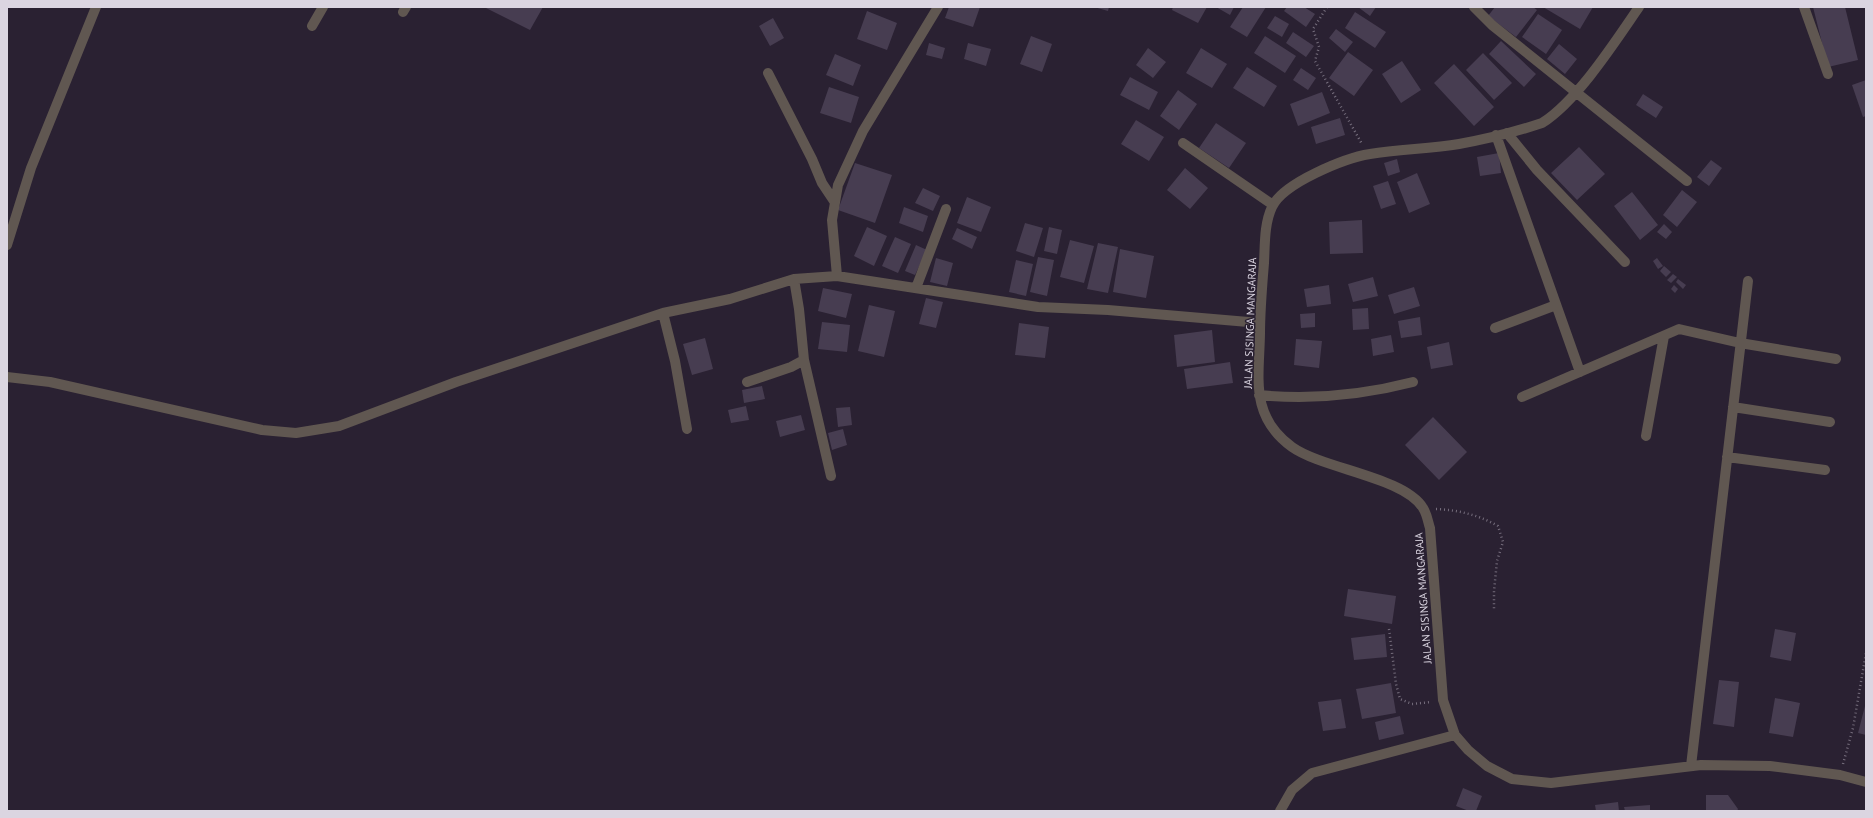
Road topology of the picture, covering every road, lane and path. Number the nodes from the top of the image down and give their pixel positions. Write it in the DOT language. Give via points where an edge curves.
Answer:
graph roads {
  1 [pos="96,7"];
  2 [pos="323,7"];
  3 [pos="938,7"];
  4 [pos="1327,7"];
  5 [pos="1474,7"];
  6 [pos="1639,7"];
  7 [pos="1804,7"];
  8 [pos="312,26"];
  9 [pos="768,73"];
  10 [pos="1828,74"];
  11 [pos="1575,92"];
  12 [pos="1507,133"];
  13 [pos="1496,135"];
  14 [pos="1183,143"];
  15 [pos="1368,154"];
  16 [pos="1687,182"];
  17 [pos="834,201"];
  18 [pos="1273,205"];
  19 [pos="946,209"];
  20 [pos="7,245"];
  21 [pos="1624,262"];
  22 [pos="837,276"];
  23 [pos="794,279"];
  24 [pos="1748,281"];
  25 [pos="916,288"];
  26 [pos="1556,305"];
  27 [pos="663,313"];
  28 [pos="1260,322"];
  29 [pos="1495,328"];
  30 [pos="1664,336"];
  31 [pos="1740,343"];
  32 [pos="1836,359"];
  33 [pos="804,360"];
  34 [pos="1580,372"];
  35 [pos="7,377"];
  36 [pos="747,382"];
  37 [pos="1413,382"];
  38 [pos="1259,395"];
  39 [pos="1522,397"];
  40 [pos="1733,407"];
  41 [pos="1830,422"];
  42 [pos="687,429"];
  43 [pos="1646,436"];
  44 [pos="1727,457"];
  45 [pos="1825,470"];
  46 [pos="832,476"];
  47 [pos="1423,508"];
  48 [pos="1494,610"];
  49 [pos="1389,629"];
  50 [pos="1866,653"];
  51 [pos="1443,700"];
  52 [pos="1454,735"];
  53 [pos="1691,766"];
  54 [pos="1840,775"];
  55 [pos="1866,782"];
  56 [pos="1280,811"];
  1 -- 20 [label="street" via="31,168"];
  2 -- 8 [label="street"];
  3 -- 17 [label="street" via="863,131 838,185"];
  4 -- 15 [label="path" via="1313,29 1319,47 1315,61"];
  5 -- 11 [label="street" via="1492,25"];
  6 -- 11 [label="street, JALAN SISINGA MANGARAJA" via="1611,48"];
  7 -- 10 [label="street"];
  9 -- 17 [label="street" via="822,183"];
  11 -- 12 [label="street, JALAN SISINGA MANGARAJA" via="1542,124"];
  11 -- 16 [label="street"];
  12 -- 13 [label="street, JALAN SISINGA MANGARAJA"];
  12 -- 21 [label="street" via="1537,170"];
  13 -- 15 [label="street, JALAN SISINGA MANGARAJA" via="1458,144"];
  13 -- 26 [label="street"];
  14 -- 18 [label="street"];
  15 -- 18 [label="street, JALAN SISINGA MANGARAJA" via="1296,183"];
  17 -- 22 [label="street" via="832,220"];
  18 -- 28 [label="street, JALAN SISINGA MANGARAJA" via="1267,222"];
  19 -- 25 [label="street"];
  22 -- 23 [label="street"];
  22 -- 25 [label="street"];
  23 -- 27 [label="street" via="730,299"];
  23 -- 33 [label="street"];
  24 -- 31 [label="street"];
  25 -- 28 [label="street" via="1038,307"];
  26 -- 29 [label="street"];
  26 -- 34 [label="street"];
  27 -- 35 [label="street" via="456,382 339,426 296,433 262,430 50,382"];
  27 -- 42 [label="street" via="675,361"];
  28 -- 38 [label="street, JALAN SISINGA MANGARAJA"];
  30 -- 31 [label="street" via="1679,329"];
  30 -- 34 [label="street"];
  30 -- 43 [label="street"];
  31 -- 32 [label="street"];
  31 -- 40 [label="street"];
  33 -- 36 [label="street"];
  33 -- 46 [label="street"];
  34 -- 39 [label="street"];
  37 -- 38 [label="street" via="1334,396"];
  38 -- 47 [label="street, JALAN SISINGA MANGARAJA" via="1265,417 1275,432 1294,448 1401,489"];
  40 -- 41 [label="street"];
  40 -- 44 [label="street"];
  44 -- 45 [label="street"];
  44 -- 53 [label="street"];
  47 -- 48 [label="path" via="1451,509 1486,519 1498,526 1503,542 1497,562"];
  47 -- 51 [label="street, JALAN SISINGA MANGARAJA" via="1430,528"];
  49 -- 51 [label="path" via="1400,699 1412,704"];
  50 -- 54 [label="path" via="1853,728"];
  51 -- 52 [label="street, JALAN SISINGA MANGARAJA"];
  52 -- 53 [label="street, JALAN SISINGA MANGARAJA" via="1487,766 1512,780 1551,783"];
  52 -- 56 [label="street" via="1312,773 1292,790"];
  53 -- 54 [label="street, JALAN SISINGA MANGARAJA" via="1770,766"];
  54 -- 55 [label="street, JALAN SISINGA MANGARAJA"];
}
